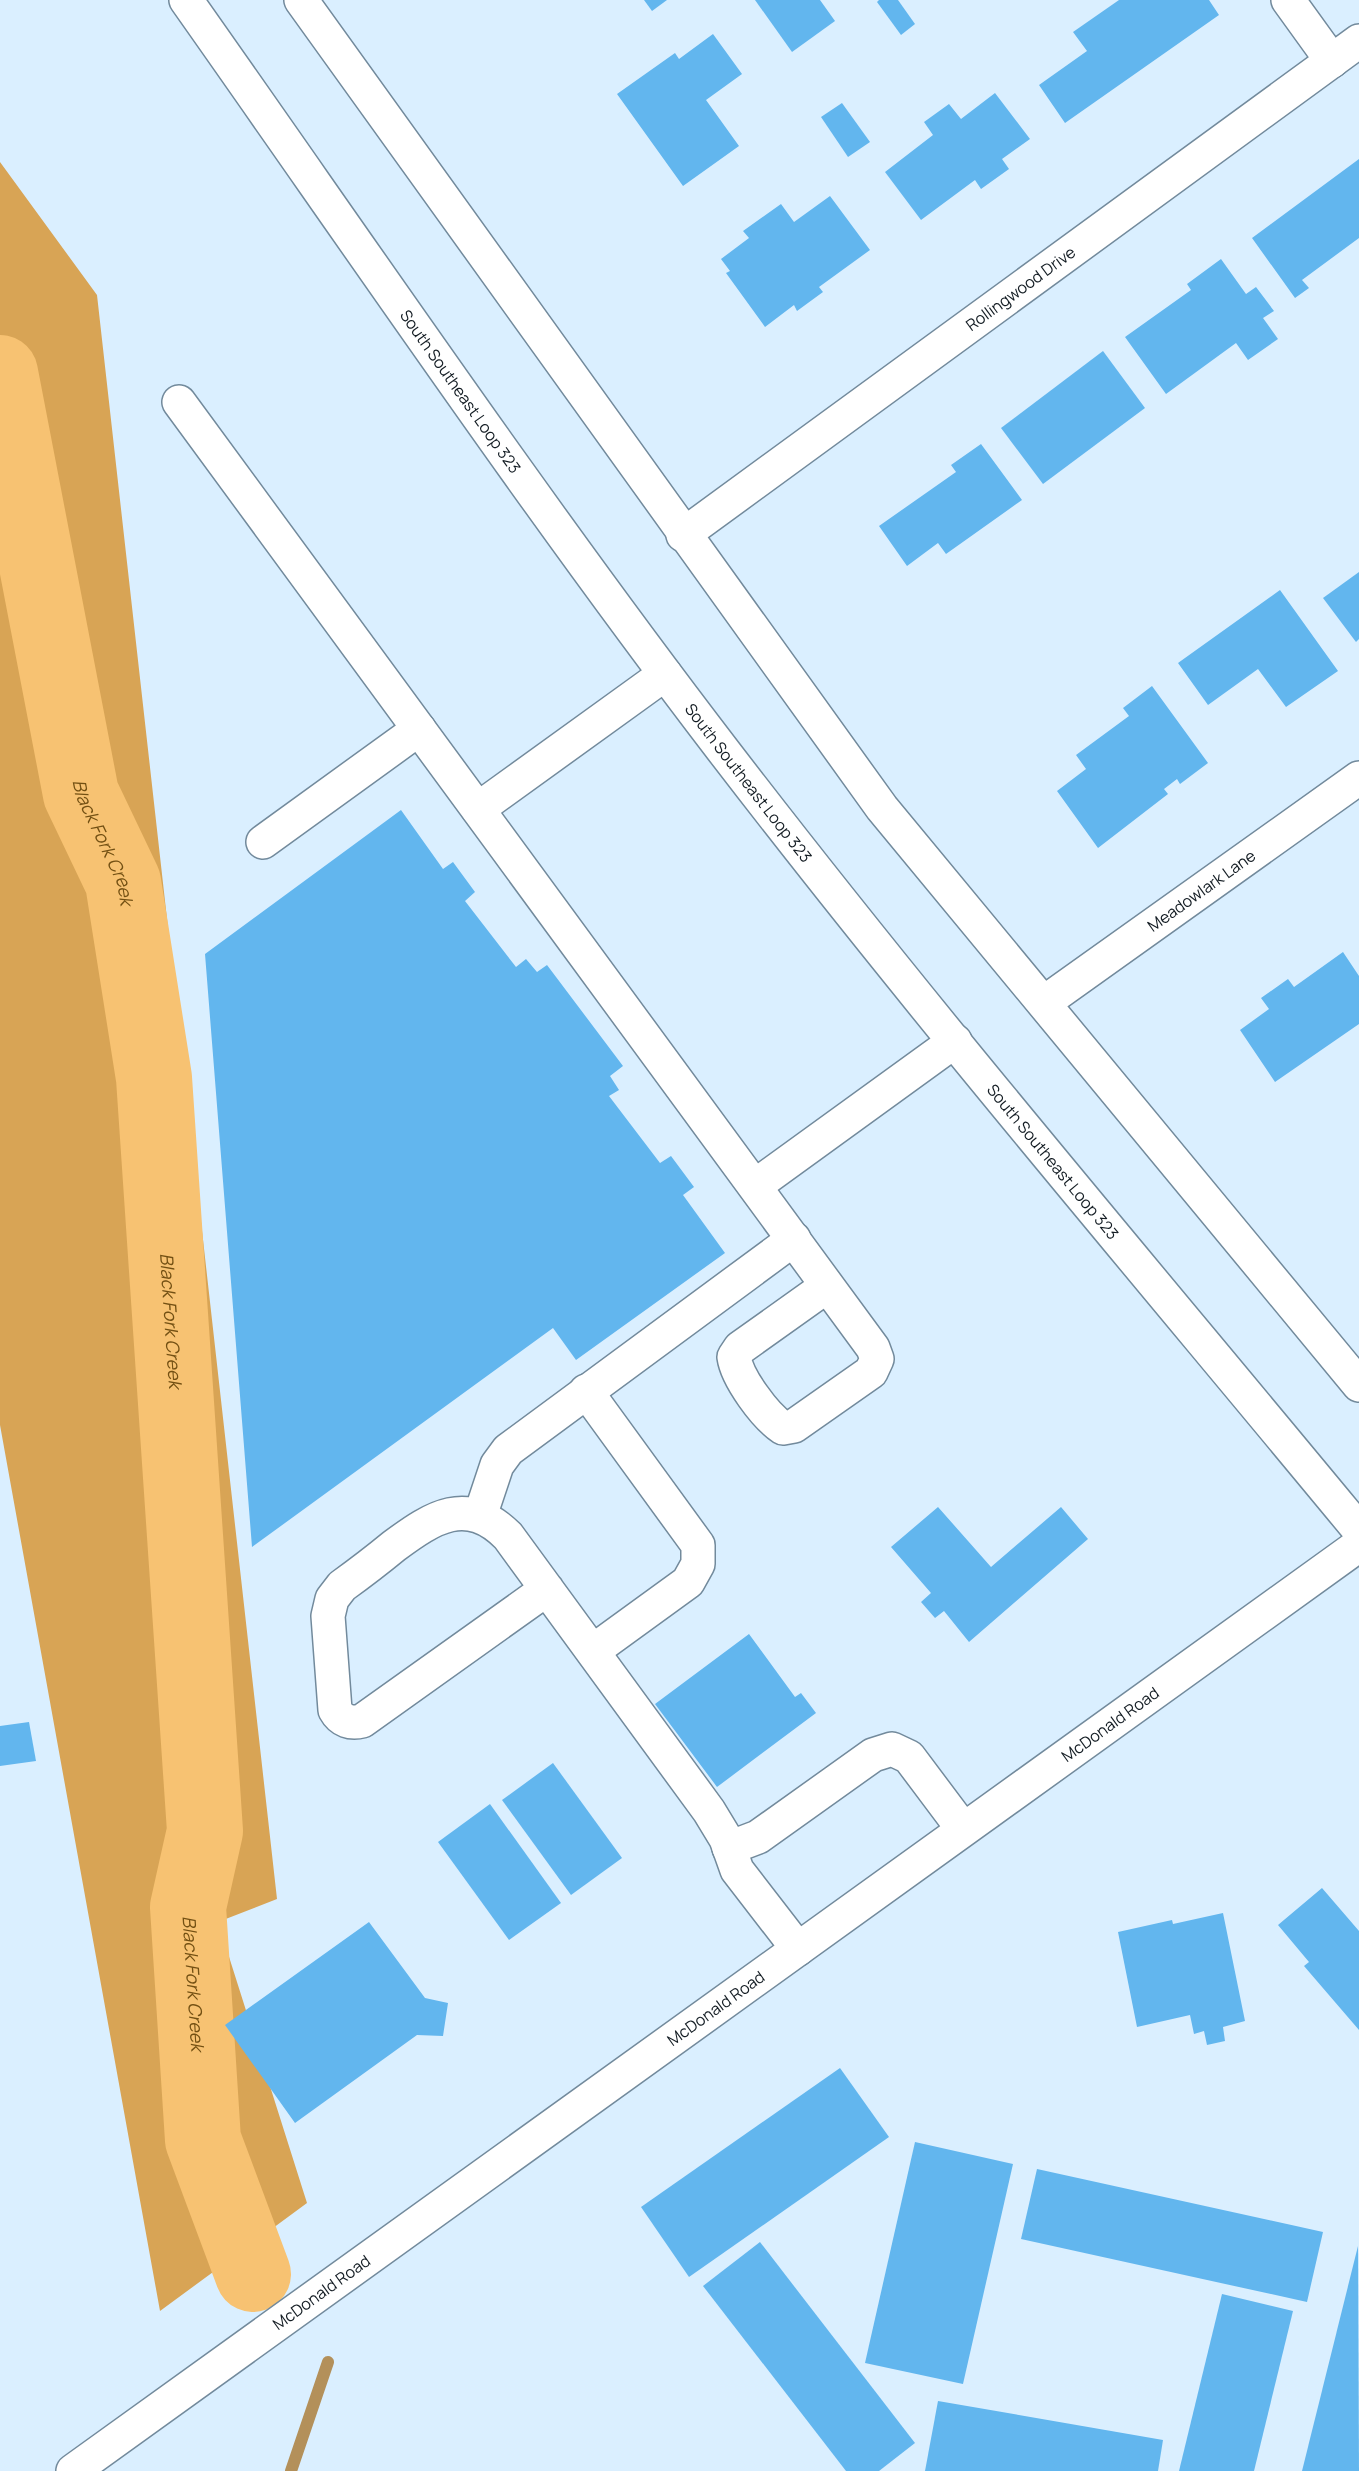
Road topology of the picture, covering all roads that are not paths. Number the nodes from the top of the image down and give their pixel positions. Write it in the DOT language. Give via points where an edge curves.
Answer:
graph roads {
  1 [pos="186,0"];
  2 [pos="301,0"];
  3 [pos="1288,0"];
  4 [pos="1359,41"];
  5 [pos="1332,61"];
  6 [pos="179,402"];
  7 [pos="683,535"];
  8 [pos="665,674"];
  9 [pos="419,729"];
  10 [pos="1359,778"];
  11 [pos="478,809"];
  12 [pos="263,842"];
  13 [pos="1045,1002"];
  14 [pos="955,1041"];
  15 [pos="755,1186"];
  16 [pos="794,1239"];
  17 [pos="827,1286"];
  18 [pos="1359,1385"];
  19 [pos="586,1391"];
  20 [pos="480,1516"];
  21 [pos="1359,1530"];
  22 [pos="1359,1545"];
  23 [pos="547,1589"];
  24 [pos="592,1651"];
  25 [pos="963,1829"];
  26 [pos="729,1848"];
  27 [pos="798,1949"];
  28 [pos="73,2471"];
  1 -- 8 [label="main road, South Southeast Loop 323"];
  2 -- 7 [label="main road"];
  3 -- 5 [label="main road"];
  4 -- 5 [label="main road, Rollingwood Drive"];
  5 -- 7 [label="main road, Rollingwood Drive"];
  6 -- 9 [label="main road"];
  7 -- 13 [label="main road" via="882,808"];
  8 -- 11 [label="main road"];
  8 -- 14 [label="main road, South Southeast Loop 323" via="829,888"];
  9 -- 11 [label="main road"];
  9 -- 12 [label="main road"];
  10 -- 13 [label="main road, Meadowlark Lane"];
  11 -- 15 [label="main road"];
  13 -- 18 [label="main road"];
  14 -- 15 [label="main road"];
  14 -- 21 [label="main road, South Southeast Loop 323"];
  15 -- 16 [label="main road"];
  16 -- 17 [label="main road"];
  16 -- 19 [label="main road"];
  17 -- 17 [label="main road" via="877,1359 871,1372 794,1426 783,1428 773,1422 736,1370 734,1357 740,1348"];
  19 -- 20 [label="main road" via="508,1450 497,1465"];
  19 -- 24 [label="main road" via="698,1545 698,1564 688,1582"];
  20 -- 23 [label="main road" via="497,1524"];
  20 -- 23 [label="main road" via="447,1514 427,1522 342,1586 332,1599 328,1616 335,1710 339,1717 354,1723 362,1721"];
  22 -- 25 [label="main road, McDonald Road"];
  23 -- 24 [label="main road"];
  24 -- 26 [label="main road" via="709,1811"];
  25 -- 26 [label="main road" via="909,1757 892,1749 873,1755 758,1838"];
  25 -- 27 [label="main road, McDonald Road"];
  26 -- 27 [label="main road" via="738,1870"];
  27 -- 28 [label="main road, McDonald Road"];
}
